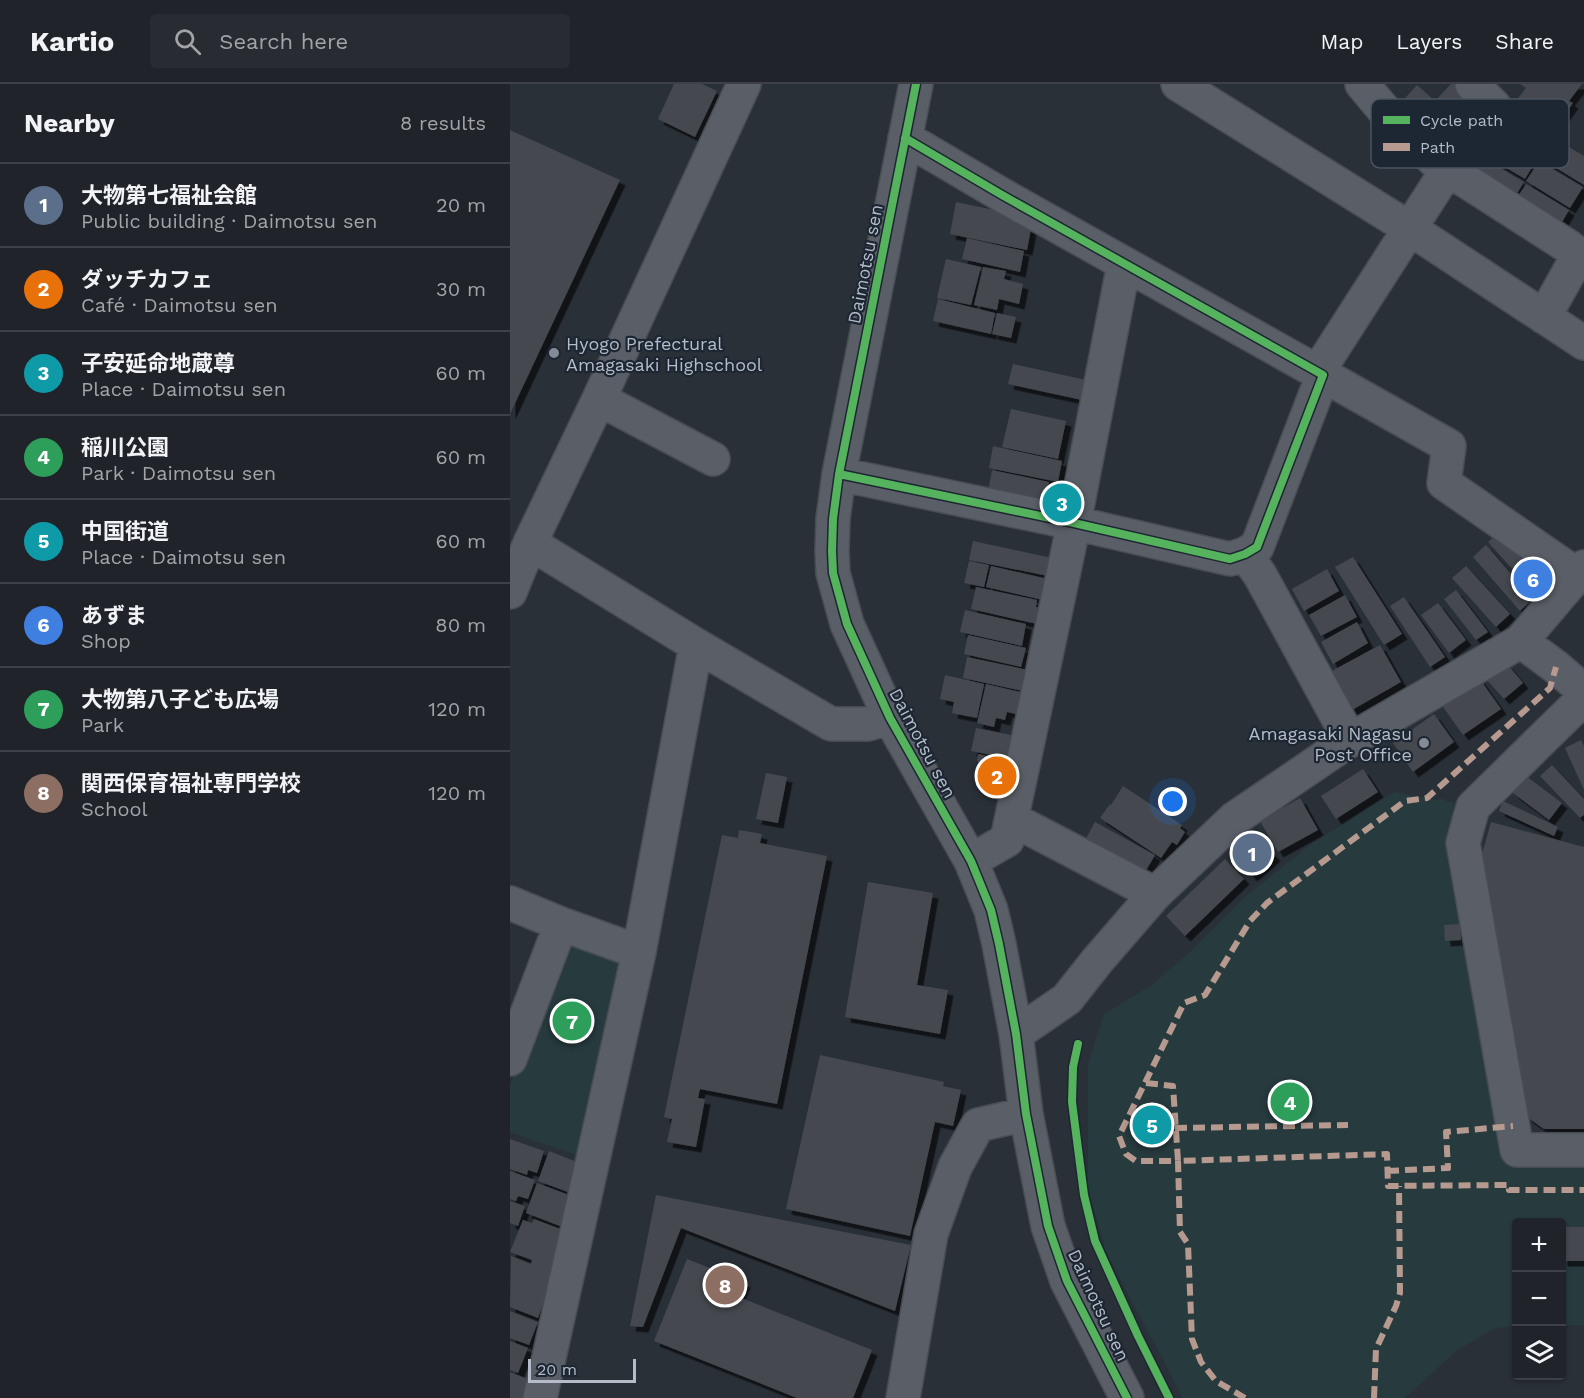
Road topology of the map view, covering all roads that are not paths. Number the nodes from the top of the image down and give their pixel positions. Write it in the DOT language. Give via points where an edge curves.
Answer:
graph roads {
  1 [pos="744,84"];
  2 [pos="916,84"];
  3 [pos="1178,84"];
  4 [pos="1362,84"];
  5 [pos="1472,84"];
  6 [pos="1375,99"];
  7 [pos="1487,99"];
  8 [pos="905,138"];
  9 [pos="1445,168"];
  10 [pos="1454,168"];
  11 [pos="1448,171"];
  12 [pos="1409,228"];
  13 [pos="1579,246"];
  14 [pos="1124,264"];
  15 [pos="1544,317"];
  16 [pos="1584,343"];
  17 [pos="1323,375"];
  18 [pos="599,399"];
  19 [pos="713,459"];
  20 [pos="839,474"];
  21 [pos="1074,523"];
  22 [pos="530,543"];
  23 [pos="1245,554"];
  24 [pos="1581,571"];
  25 [pos="510,592"];
  26 [pos="1521,641"];
  27 [pos="696,645"];
  28 [pos="1582,699"];
  29 [pos="890,718"];
  30 [pos="1350,740"];
  31 [pos="1012,819"];
  32 [pos="971,861"];
  33 [pos="1155,894"];
  34 [pos="510,903"];
  35 [pos="561,924"];
  36 [pos="639,952"];
  37 [pos="1016,1034"];
  38 [pos="510,1059"];
  39 [pos="1026,1114"];
  40 [pos="1584,1150"];
  41 [pos="540,1398"];
  42 [pos="903,1398"];
  43 [pos="1126,1398"];
  1 -- 18 [label="street"];
  2 -- 8 [label="street, Daimotsu sen"];
  3 -- 12 [label="street"];
  4 -- 6 [label="street"];
  5 -- 7 [label="street"];
  8 -- 14 [label="street"];
  8 -- 20 [label="street, Daimotsu sen"];
  9 -- 11 [label="street"];
  10 -- 11 [label="street"];
  11 -- 12 [label="street"];
  11 -- 13 [label="street"];
  12 -- 15 [label="street"];
  12 -- 17 [label="street" via="1326,359"];
  13 -- 15 [label="street"];
  14 -- 17 [label="street"];
  14 -- 21 [label="street"];
  15 -- 16 [label="street"];
  17 -- 23 [label="street" via="1257,547"];
  17 -- 24 [label="street" via="1449,446 1444,483"];
  18 -- 19 [label="street"];
  18 -- 22 [label="street"];
  20 -- 21 [label="street"];
  20 -- 29 [label="street, Daimotsu sen" via="833,519 833,573 847,624"];
  21 -- 23 [label="street" via="1230,559"];
  21 -- 31 [label="street"];
  22 -- 25 [label="street"];
  22 -- 27 [label="street"];
  23 -- 30 [label="street"];
  24 -- 26 [label="street"];
  26 -- 28 [label="street" via="1556,667"];
  26 -- 30 [label="street"];
  27 -- 29 [label="street" via="831,724 868,724"];
  27 -- 36 [label="street"];
  28 -- 40 [label="street" via="1473,807 1463,843 1517,1150"];
  29 -- 32 [label="street, Daimotsu sen"];
  30 -- 33 [label="street" via="1234,819"];
  31 -- 32 [label="street" via="1007,840"];
  31 -- 33 [label="street"];
  32 -- 37 [label="street, Daimotsu sen" via="991,910"];
  33 -- 37 [label="street" via="1067,999"];
  34 -- 35 [label="street"];
  35 -- 36 [label="street"];
  35 -- 38 [label="street"];
  36 -- 41 [label="street"];
  37 -- 39 [label="street, Daimotsu sen"];
  39 -- 42 [label="street" via="978,1125 955,1167 931,1234"];
  39 -- 43 [label="street, Daimotsu sen" via="1048,1226 1067,1281"];
}
